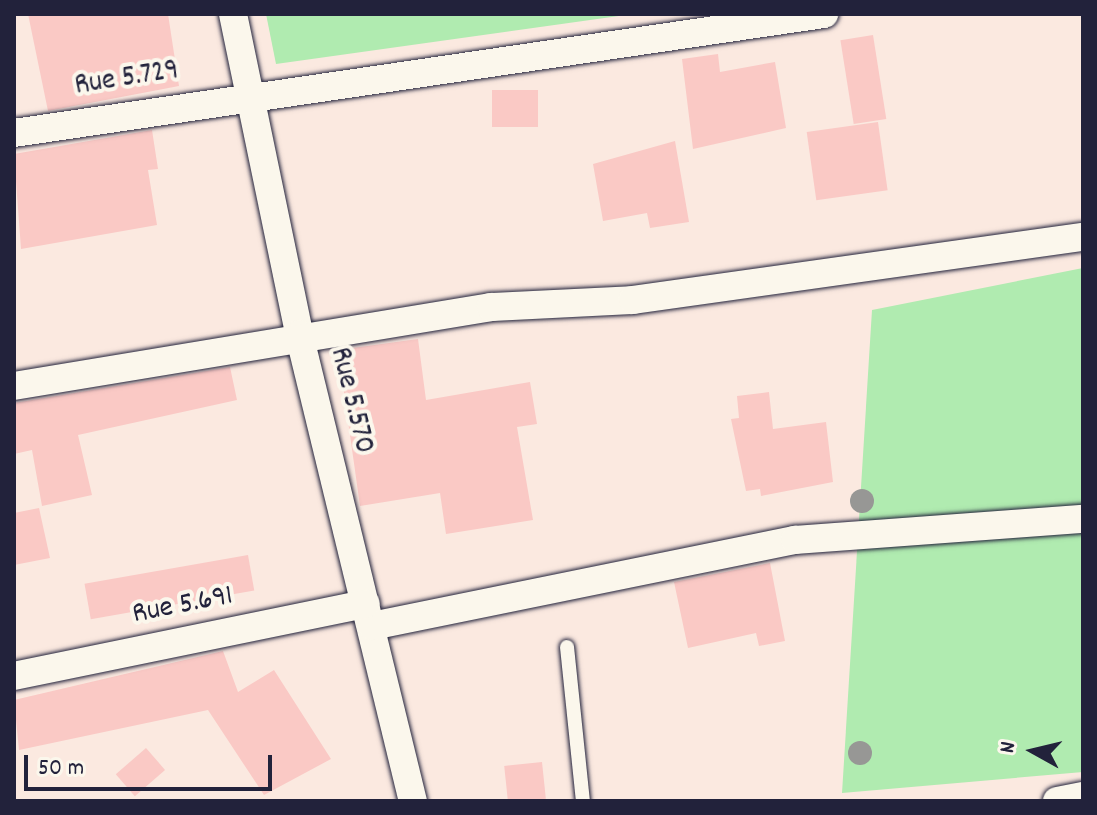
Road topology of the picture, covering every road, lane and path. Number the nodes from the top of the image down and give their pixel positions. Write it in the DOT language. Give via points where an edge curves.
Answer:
graph roads {
  1 [pos="233,14"];
  2 [pos="824,14"];
  3 [pos="250,94"];
  4 [pos="14,133"];
  5 [pos="1083,237"];
  6 [pos="299,334"];
  7 [pos="14,386"];
  8 [pos="1083,519"];
  9 [pos="369,615"];
  10 [pos="567,647"];
  11 [pos="14,676"];
  12 [pos="1083,796"];
  13 [pos="413,801"];
  14 [pos="583,801"];
  15 [pos="1057,801"];
  1 -- 3 [label="street, Rue 5.570"];
  2 -- 3 [label="street, Rue 5.729"];
  3 -- 4 [label="street, Rue 5.729"];
  3 -- 6 [label="street, Rue 5.570"];
  5 -- 6 [label="street" via="633,300 491,307"];
  6 -- 7 [label="street"];
  6 -- 9 [label="street, Rue 5.570"];
  8 -- 9 [label="street, Rue 5.691" via="795,540"];
  9 -- 11 [label="street, Rue 5.691"];
  9 -- 13 [label="street, Rue 5.570"];
  10 -- 14 [label="lane"];
  12 -- 15 [label="street"];
}
